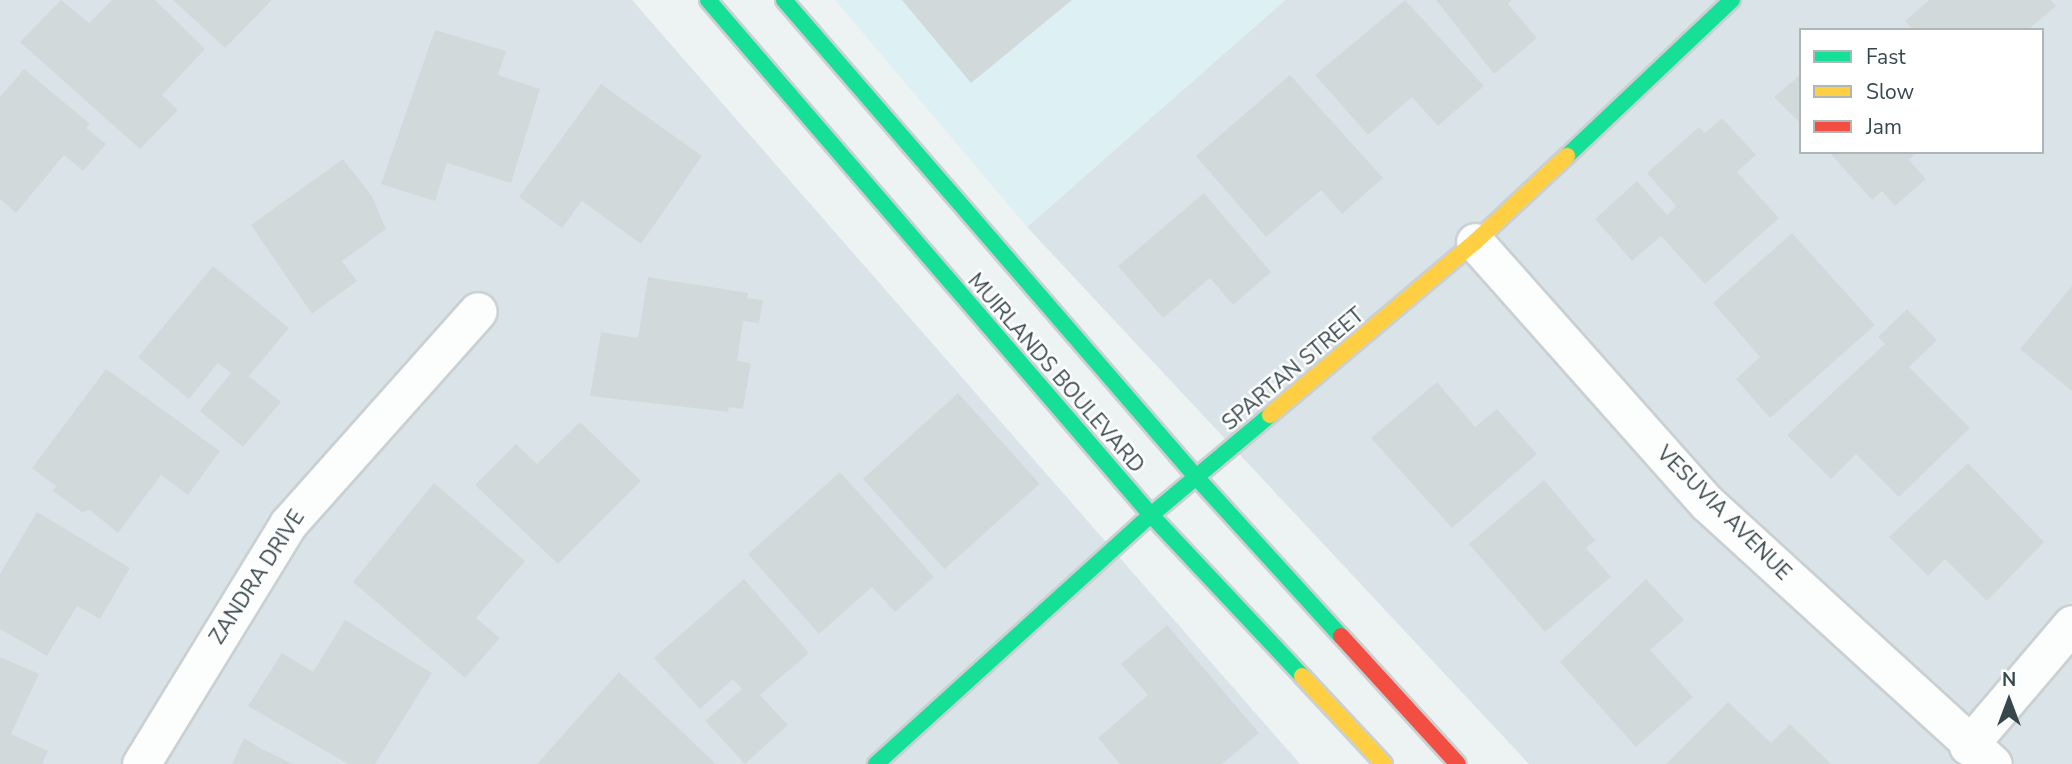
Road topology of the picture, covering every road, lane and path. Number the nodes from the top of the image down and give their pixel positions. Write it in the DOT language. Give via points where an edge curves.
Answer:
graph roads {
  1 [pos="708,0"];
  2 [pos="784,0"];
  3 [pos="1732,0"];
  4 [pos="1475,242"];
  5 [pos="478,311"];
  6 [pos="1197,478"];
  7 [pos="1151,515"];
  8 [pos="2072,624"];
  9 [pos="1981,755"];
  10 [pos="141,764"];
  11 [pos="876,764"];
  12 [pos="1384,764"];
  13 [pos="1458,764"];
  1 -- 7 [label="main road, MUIRLANDS BOULEVARD"];
  2 -- 6 [label="main road, MUIRLANDS BOULEVARD"];
  3 -- 4 [label="main road, SPARTAN STREET"];
  4 -- 6 [label="main road, SPARTAN STREET"];
  4 -- 9 [label="street, VESUVIA AVENUE" via="1707,503"];
  5 -- 10 [label="street, ZANDRA DRIVE" via="288,524"];
  6 -- 7 [label="main road, SPARTAN STREET"];
  6 -- 13 [label="main road, MUIRLANDS BOULEVARD"];
  7 -- 11 [label="main road, SPARTAN STREET"];
  7 -- 12 [label="main road, MUIRLANDS BOULEVARD"];
  8 -- 9 [label="street"];
}
